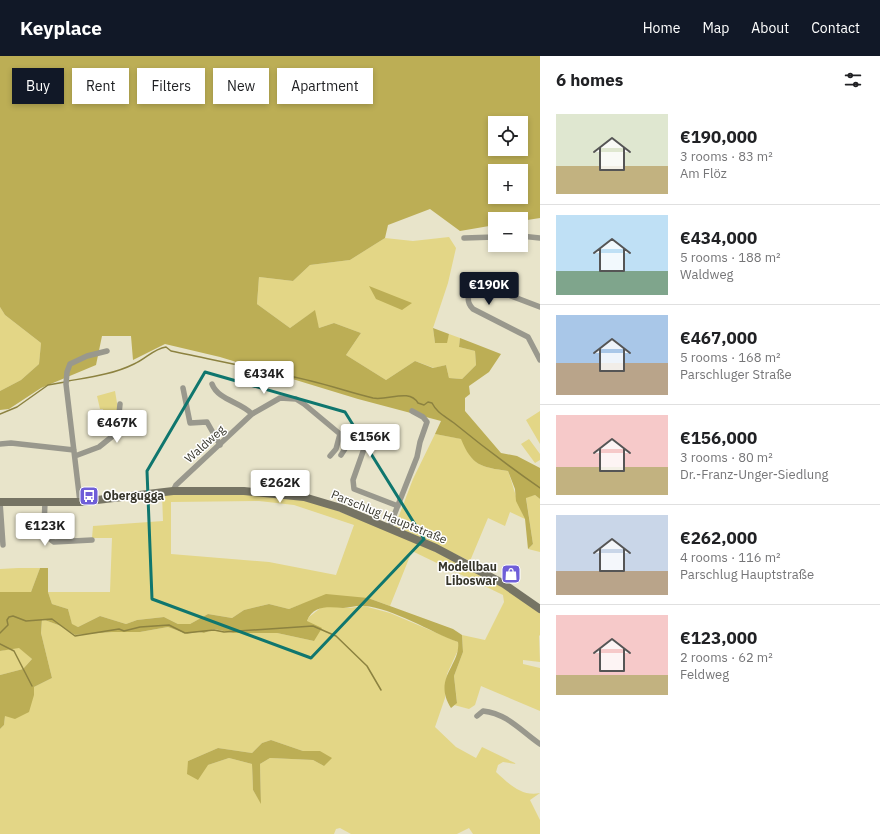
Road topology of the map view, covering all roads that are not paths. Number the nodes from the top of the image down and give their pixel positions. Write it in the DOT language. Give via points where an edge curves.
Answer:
graph roads {
  1 [pos="488,237"];
  2 [pos="528,237"];
  3 [pos="464,238"];
  4 [pos="540,238"];
  5 [pos="540,307"];
  6 [pos="107,351"];
  7 [pos="540,360"];
  8 [pos="212,384"];
  9 [pos="183,388"];
  10 [pos="120,404"];
  11 [pos="412,412"];
  12 [pos="252,414"];
  13 [pos="0,444"];
  14 [pos="220,445"];
  15 [pos="74,453"];
  16 [pos="341,455"];
  17 [pos="330,456"];
  18 [pos="173,490"];
  19 [pos="45,501"];
  20 [pos="0,502"];
  21 [pos="80,502"];
  22 [pos="398,506"];
  23 [pos="389,528"];
  24 [pos="92,540"];
  25 [pos="3,545"];
  26 [pos="540,609"];
  27 [pos="477,716"];
  28 [pos="540,744"];
  1 -- 3 [label="street"];
  2 -- 4 [label="street"];
  5 -- 7 [label="street" via="488,287 476,287 467,300 474,309 528,337"];
  6 -- 15 [label="street" via="70,364 67,372"];
  8 -- 12 [label="street" via="218,394 247,408"];
  9 -- 14 [label="street" via="190,423 207,422"];
  10 -- 15 [label="street" via="119,414 114,423 114,434 99,447"];
  11 -- 22 [label="street" via="424,417 427,422"];
  12 -- 14 [label="street, Waldweg"];
  12 -- 17 [label="street, Waldweg" via="280,398 296,399 340,434 336,450"];
  13 -- 15 [label="street" via="11,443"];
  14 -- 18 [label="street, Waldweg"];
  15 -- 21 [label="street"];
  16 -- 22 [label="street" via="350,441 365,446 353,480 354,489"];
  18 -- 21 [label="main road, Parschlug Hauptstraße"];
  18 -- 23 [label="main road, Parschlug Hauptstraße" via="252,491 304,497 341,508"];
  19 -- 20 [label="main road, Parschlug Hauptstraße"];
  19 -- 21 [label="main road, Parschlug Hauptstraße"];
  19 -- 24 [label="street" via="45,528 50,540"];
  20 -- 25 [label="street"];
  22 -- 23 [label="street"];
  23 -- 26 [label="main road, Parschlug Hauptstraße" via="485,573"];
  27 -- 28 [label="street" via="484,711 496,713 513,722"];
}
